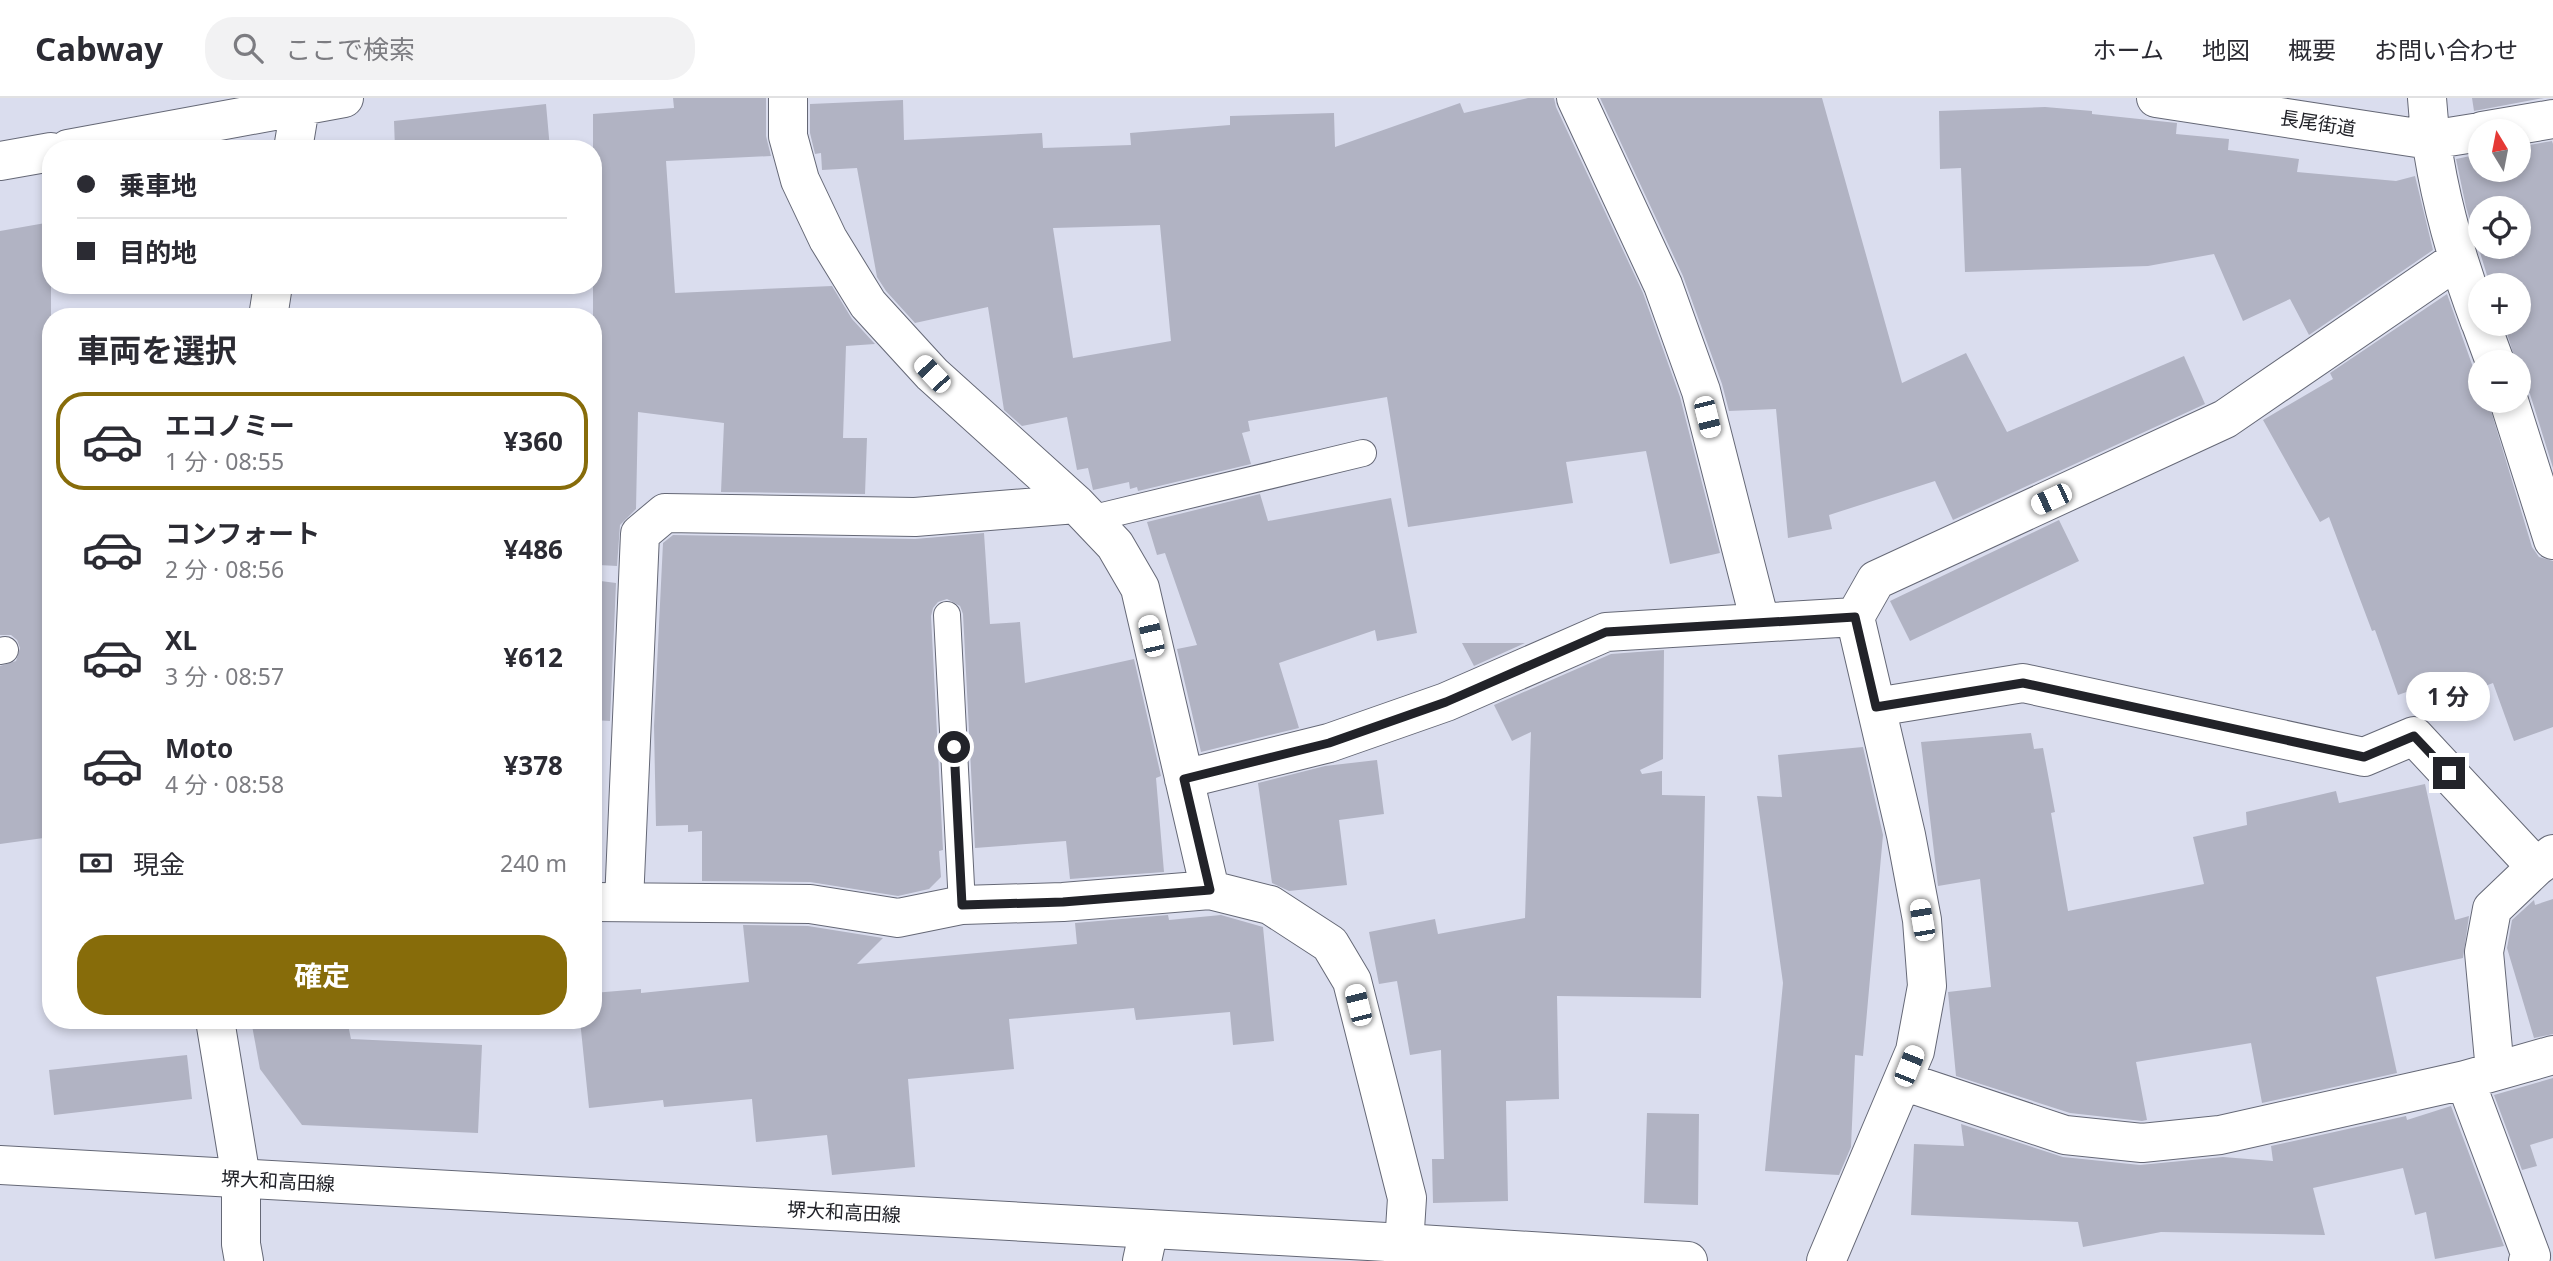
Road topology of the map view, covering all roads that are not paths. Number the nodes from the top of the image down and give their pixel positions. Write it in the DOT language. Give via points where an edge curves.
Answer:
graph roads {
  1 [pos="344,98"];
  2 [pos="788,98"];
  3 [pos="1576,98"];
  4 [pos="2156,98"];
  5 [pos="2427,98"];
  6 [pos="300,107"];
  7 [pos="2553,119"];
  8 [pos="2531,123"];
  9 [pos="2468,133"];
  10 [pos="118,140"];
  11 [pos="294,140"];
  12 [pos="2430,140"];
  13 [pos="42,154"];
  14 [pos="0,161"];
  15 [pos="2457,260"];
  16 [pos="2468,290"];
  17 [pos="2513,413"];
  18 [pos="1363,453"];
  19 [pos="1083,512"];
  20 [pos="2553,540"];
  21 [pos="947,615"];
  22 [pos="1855,617"];
  23 [pos="1760,622"];
  24 [pos="1876,707"];
  25 [pos="1184,779"];
  26 [pos="2544,861"];
  27 [pos="1210,890"];
  28 [pos="609,902"];
  29 [pos="962,905"];
  30 [pos="216,1029"];
  31 [pos="2553,1055"];
  32 [pos="2480,1076"];
  33 [pos="1903,1081"];
  34 [pos="0,1165"];
  35 [pos="241,1178"];
  36 [pos="1145,1245"];
  37 [pos="1404,1252"];
  38 [pos="2537,1254"];
  39 [pos="244,1261"];
  40 [pos="1688,1261"];
  41 [pos="1826,1261"];
  1 -- 6 [label="street"];
  2 -- 19 [label="street" via="788,136 800,180 828,239 868,304 932,374"];
  3 -- 23 [label="street" via="1662,285 1701,391"];
  4 -- 12 [label="street, 長尾街道"];
  5 -- 12 [label="street"];
  6 -- 10 [label="street"];
  6 -- 11 [label="street"];
  7 -- 8 [label="street, 長尾街道"];
  9 -- 12 [label="street, 長尾街道"];
  12 -- 15 [label="street"];
  13 -- 14 [label="street"];
  15 -- 16 [label="street"];
  15 -- 22 [label="street" via="2225,419 1876,580"];
  17 -- 20 [label="street"];
  18 -- 19 [label="lane"];
  19 -- 25 [label="street" via="1115,545 1140,588"];
  19 -- 28 [label="street" via="915,517 665,513 640,534"];
  21 -- 29 [label="lane"];
  22 -- 23 [label="street"];
  22 -- 24 [label="street"];
  23 -- 25 [label="street" via="1606,632 1433,707 1329,743"];
  24 -- 26 [label="street" via="2023,683 2364,757 2414,736"];
  24 -- 33 [label="street" via="1906,835 1922,920 1926,972 1915,1051"];
  25 -- 27 [label="street"];
  26 -- 32 [label="street" via="2492,909 2484,952"];
  27 -- 29 [label="street"];
  27 -- 37 [label="street" via="1270,905 1330,944 1352,981 1406,1198"];
  28 -- 29 [label="street" via="810,904 898,918"];
  30 -- 35 [label="street"];
  31 -- 32 [label="street"];
  32 -- 33 [label="street" via="2220,1135 2142,1143 2065,1135"];
  32 -- 38 [label="street"];
  33 -- 41 [label="street"];
  34 -- 35 [label="street, 堺大和高田線"];
  35 -- 36 [label="street, 堺大和高田線"];
  35 -- 39 [label="street"];
  36 -- 37 [label="street, 堺大和高田線"];
  37 -- 40 [label="street, 堺大和高田線"];
}
